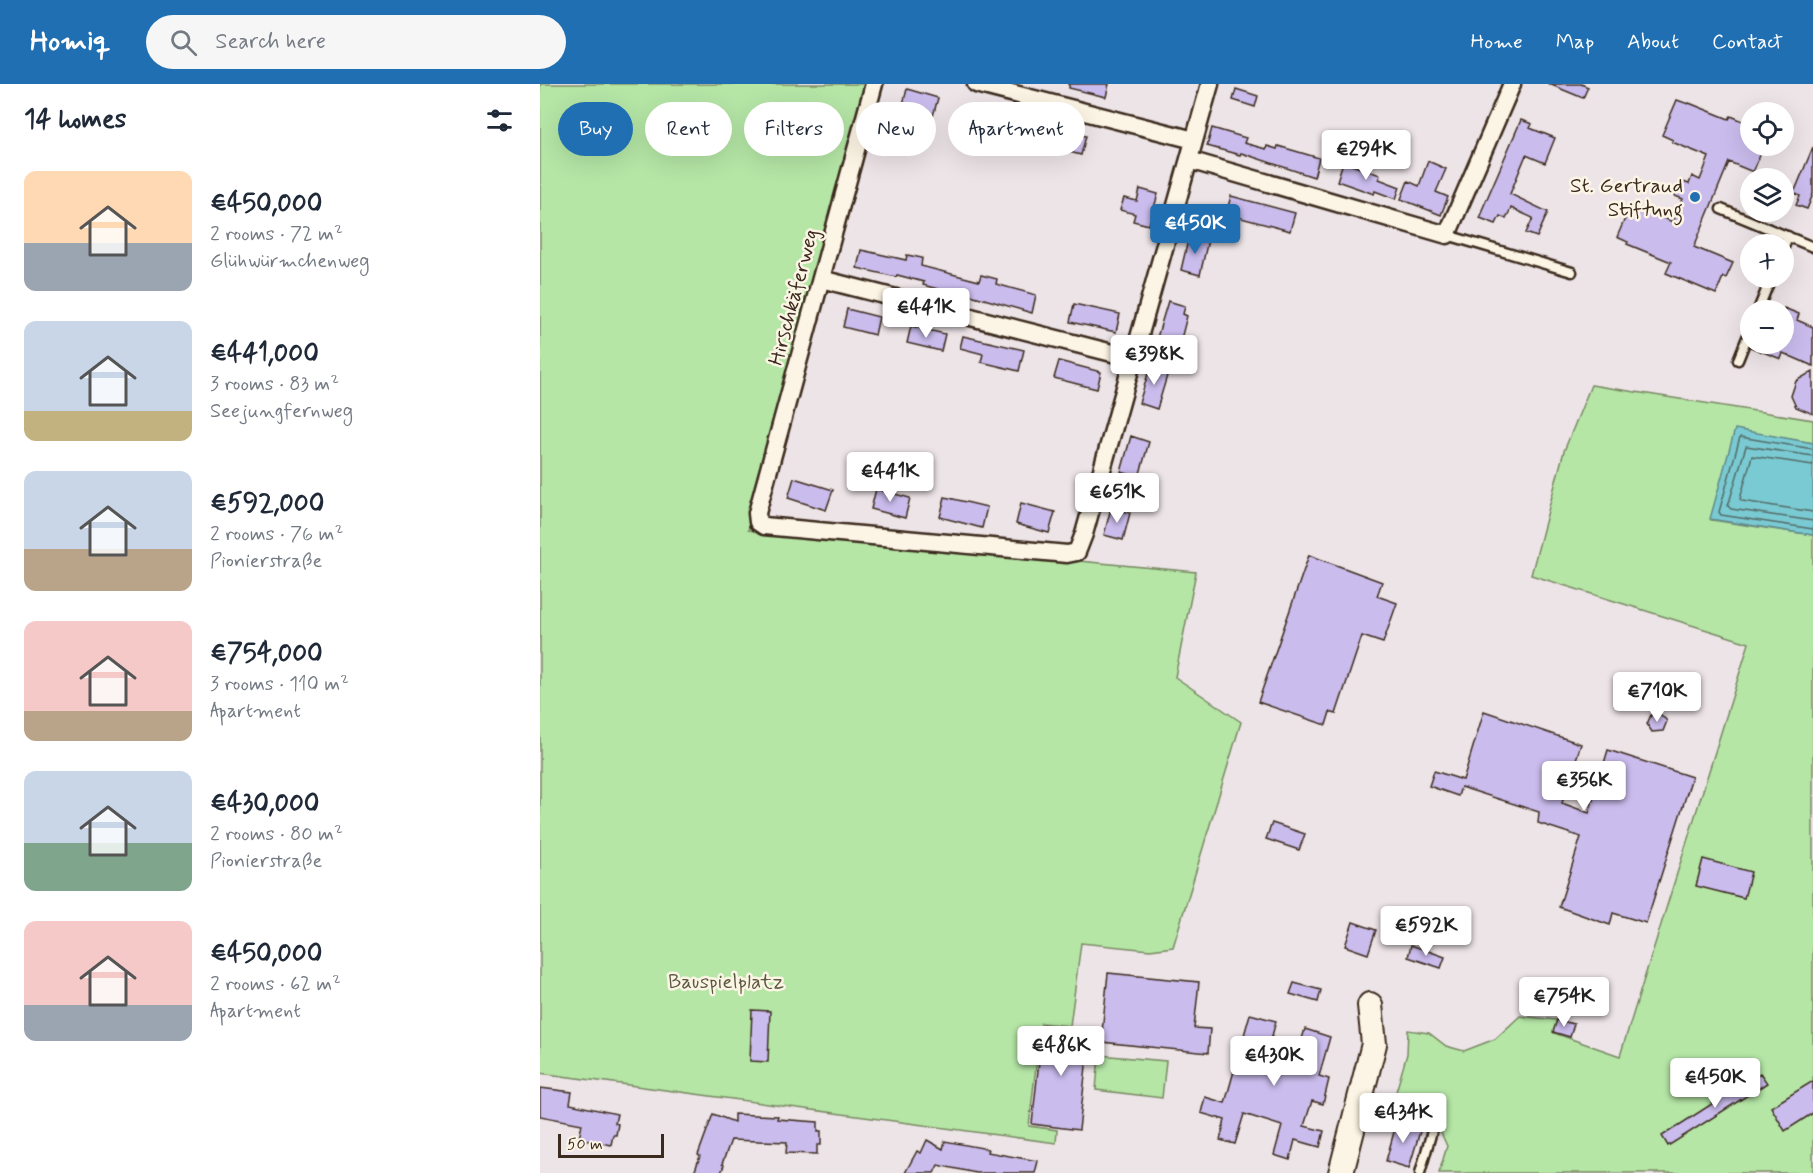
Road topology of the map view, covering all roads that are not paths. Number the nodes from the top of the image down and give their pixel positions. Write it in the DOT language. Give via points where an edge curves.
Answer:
graph roads {
  1 [pos="874,84"];
  2 [pos="975,84"];
  3 [pos="1210,84"];
  4 [pos="1512,84"];
  5 [pos="1194,140"];
  6 [pos="1189,160"];
  7 [pos="1721,209"];
  8 [pos="1781,234"];
  9 [pos="1447,235"];
  10 [pos="1794,239"];
  11 [pos="1813,247"];
  12 [pos="1572,272"];
  13 [pos="821,279"];
  14 [pos="1740,354"];
  15 [pos="1132,358"];
  16 [pos="1738,360"];
  17 [pos="1370,1005"];
  18 [pos="1361,1099"];
  19 [pos="1341,1173"];
  20 [pos="1420,1173"];
  1 -- 13 [label="street, Hirschkäferweg"];
  2 -- 5 [label="street"];
  3 -- 5 [label="street"];
  4 -- 9 [label="street"];
  5 -- 6 [label="street"];
  6 -- 9 [label="street"];
  6 -- 15 [label="street"];
  7 -- 8 [label="lane"];
  9 -- 12 [label="lane"];
  10 -- 11 [label="lane"];
  13 -- 15 [label="street"];
  13 -- 15 [label="street, Hirschkäferweg" via="758,513 758,522 764,526 1077,552"];
  14 -- 16 [label="lane"];
  17 -- 18 [label="street" via="1374,1044"];
  18 -- 19 [label="street"];
  18 -- 20 [label="lane" via="1434,1124"];
}
